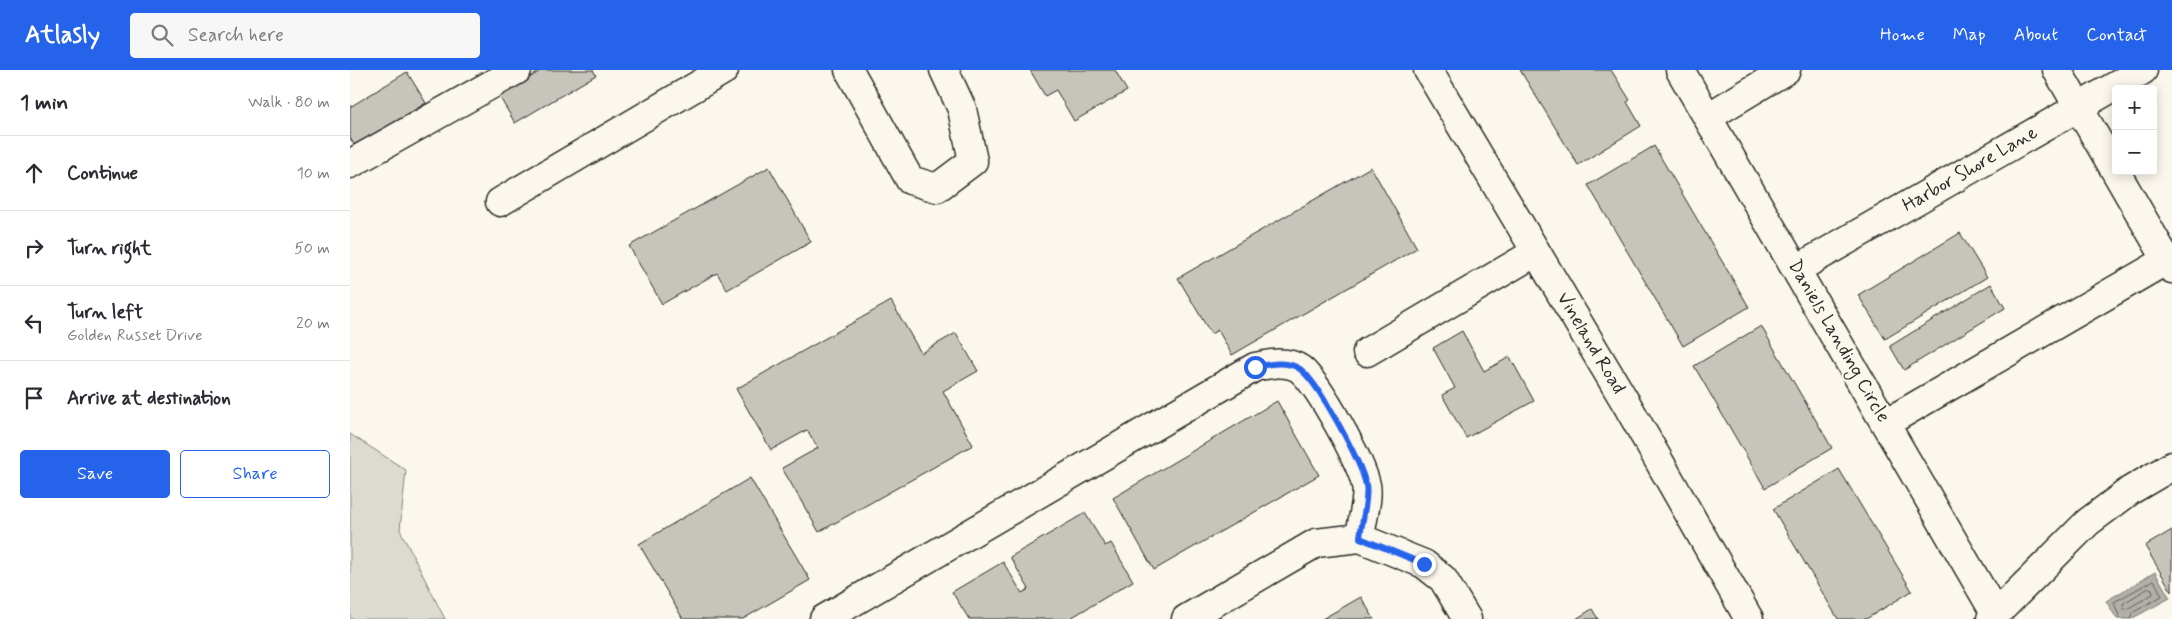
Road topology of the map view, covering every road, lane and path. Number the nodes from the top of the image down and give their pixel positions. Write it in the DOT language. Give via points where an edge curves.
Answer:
graph roads {
  1 [pos="517,70"];
  2 [pos="724,70"];
  3 [pos="849,70"];
  4 [pos="944,70"];
  5 [pos="1428,70"];
  6 [pos="1680,70"];
  7 [pos="1786,70"];
  8 [pos="2057,70"];
  9 [pos="2143,70"];
  10 [pos="2079,107"];
  11 [pos="1708,117"];
  12 [pos="350,164"];
  13 [pos="500,202"];
  14 [pos="1536,252"];
  15 [pos="2169,264"];
  16 [pos="1797,269"];
  17 [pos="1367,352"];
  18 [pos="1886,423"];
  19 [pos="2172,466"];
  20 [pos="1360,538"];
  21 [pos="1988,617"];
  22 [pos="824,619"];
  23 [pos="1186,619"];
  24 [pos="1467,619"];
  25 [pos="1749,619"];
  1 -- 12 [label="street"];
  2 -- 13 [label="street"];
  3 -- 4 [label="street" via="910,180 937,188 973,161 962,108"];
  5 -- 14 [label="street, Vineland Road"];
  6 -- 11 [label="street, Daniels Landing Circle"];
  7 -- 11 [label="street"];
  8 -- 10 [label="street"];
  9 -- 10 [label="street, Harbor Shore Lane"];
  10 -- 15 [label="street"];
  10 -- 16 [label="street, Harbor Shore Lane"];
  11 -- 16 [label="street, Daniels Landing Circle"];
  14 -- 17 [label="street"];
  14 -- 25 [label="street, Vineland Road"];
  15 -- 18 [label="street"];
  16 -- 18 [label="street, Daniels Landing Circle"];
  18 -- 21 [label="street, Daniels Landing Circle"];
  19 -- 21 [label="street, Daniels Landing Circle" via="2130,490 2088,522"];
  20 -- 22 [label="street" via="1366,487 1358,462 1315,386 1299,368 1278,363 1255,367"];
  20 -- 23 [label="street" via="1316,543"];
  20 -- 24 [label="street" via="1424,564 1443,579"];
}
